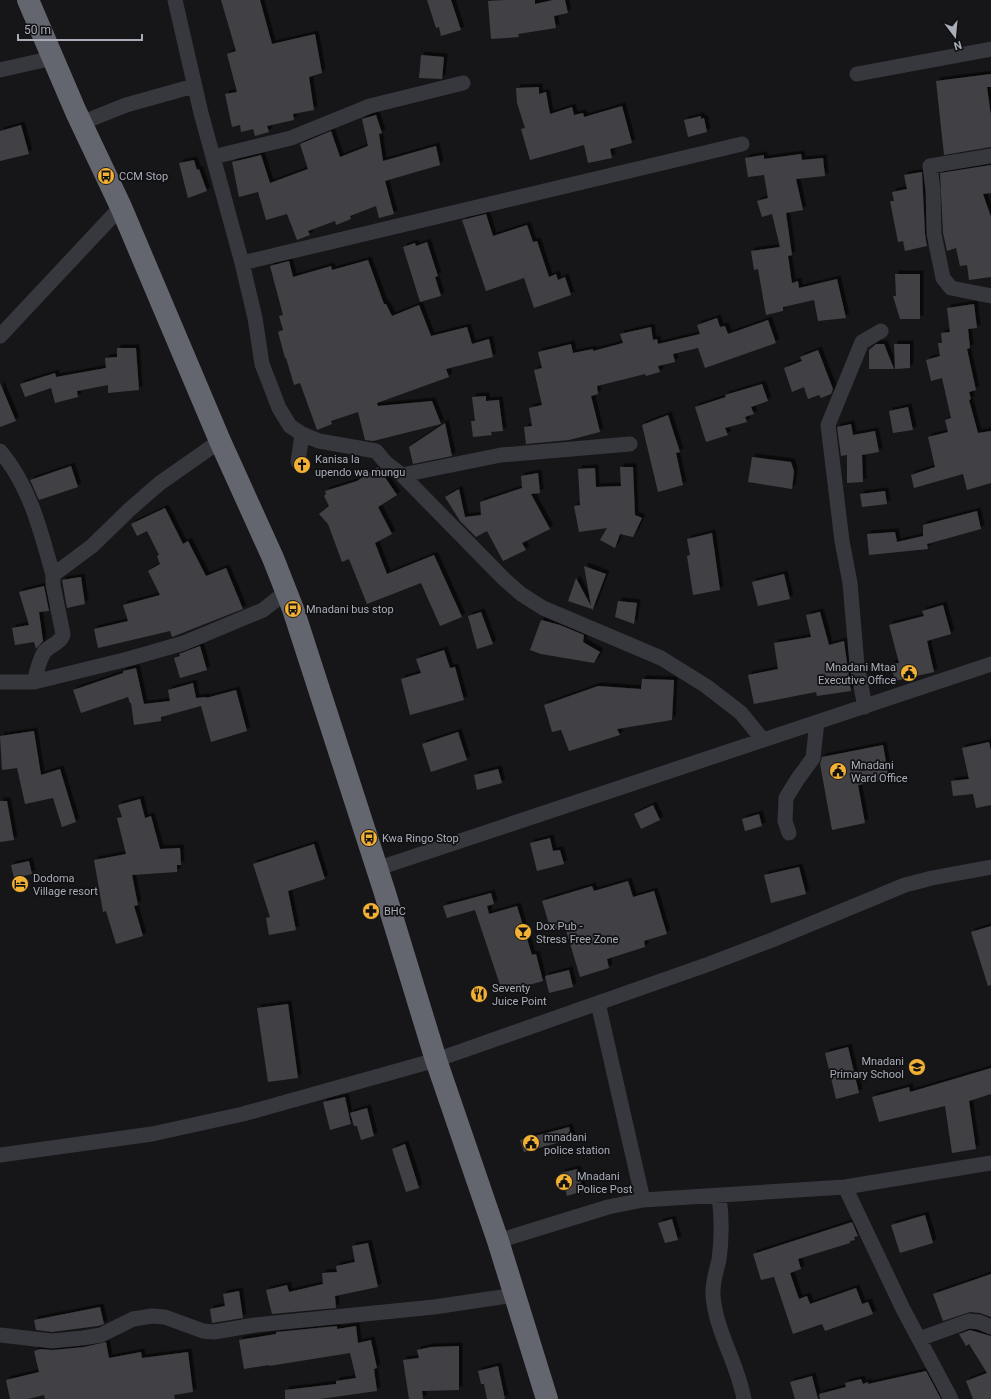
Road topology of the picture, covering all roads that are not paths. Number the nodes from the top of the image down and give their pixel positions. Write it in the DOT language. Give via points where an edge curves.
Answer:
graph roads {
  1 [pos="28,0"];
  2 [pos="175,0"];
  3 [pos="991,49"];
  4 [pos="53,58"];
  5 [pos="0,70"];
  6 [pos="856,74"];
  7 [pos="463,83"];
  8 [pos="194,86"];
  9 [pos="81,123"];
  10 [pos="742,144"];
  11 [pos="991,156"];
  12 [pos="213,157"];
  13 [pos="121,207"];
  14 [pos="242,263"];
  15 [pos="991,296"];
  16 [pos="881,331"];
  17 [pos="0,336"];
  18 [pos="302,434"];
  19 [pos="220,441"];
  20 [pos="630,444"];
  21 [pos="0,451"];
  22 [pos="298,462"];
  23 [pos="402,475"];
  24 [pos="53,575"];
  25 [pos="286,592"];
  26 [pos="991,664"];
  27 [pos="0,682"];
  28 [pos="34,682"];
  29 [pos="865,708"];
  30 [pos="817,722"];
  31 [pos="763,740"];
  32 [pos="789,833"];
  33 [pos="991,867"];
  34 [pos="376,869"];
  35 [pos="598,1003"];
  36 [pos="436,1060"];
  37 [pos="0,1155"];
  38 [pos="991,1163"];
  39 [pos="846,1187"];
  40 [pos="719,1196"];
  41 [pos="644,1200"];
  42 [pos="498,1241"];
  43 [pos="514,1295"];
  44 [pos="991,1327"];
  45 [pos="0,1335"];
  46 [pos="919,1339"];
  47 [pos="547,1399"];
  48 [pos="744,1399"];
  49 [pos="951,1399"];
  1 -- 4 [label="highway"];
  2 -- 8 [label="street"];
  3 -- 6 [label="street"];
  4 -- 5 [label="street"];
  4 -- 9 [label="highway"];
  7 -- 12 [label="street" via="370,106 291,138"];
  8 -- 9 [label="street" via="126,105"];
  8 -- 12 [label="street"];
  9 -- 13 [label="highway"];
  10 -- 14 [label="street"];
  11 -- 15 [label="street" via="930,166 934,234 943,278 951,288"];
  12 -- 14 [label="street"];
  13 -- 17 [label="street"];
  13 -- 19 [label="highway"];
  14 -- 18 [label="street" via="255,318 262,364 279,408 290,426"];
  16 -- 29 [label="street" via="862,342 828,425 842,541 850,583 857,665"];
  18 -- 22 [label="street"];
  18 -- 23 [label="street" via="319,441 376,452"];
  19 -- 24 [label="street" via="160,483 92,546"];
  19 -- 25 [label="highway"];
  20 -- 23 [label="street" via="502,455"];
  21 -- 24 [label="street" via="20,478 27,493"];
  23 -- 31 [label="street" via="521,594 543,608 661,658 706,686 741,713"];
  24 -- 28 [label="street" via="63,634 60,640 45,652"];
  25 -- 28 [label="street" via="262,610 184,643"];
  25 -- 34 [label="highway"];
  26 -- 29 [label="street"];
  27 -- 28 [label="street"];
  29 -- 30 [label="street"];
  30 -- 31 [label="street"];
  30 -- 32 [label="street" via="813,758 786,798 784,821"];
  31 -- 34 [label="street"];
  33 -- 35 [label="street" via="905,885 772,940"];
  34 -- 36 [label="highway"];
  35 -- 36 [label="street"];
  35 -- 41 [label="street"];
  36 -- 37 [label="street" via="243,1114 152,1134"];
  36 -- 42 [label="highway"];
  38 -- 39 [label="street"];
  39 -- 40 [label="street"];
  39 -- 46 [label="street"];
  40 -- 41 [label="street"];
  40 -- 48 [label="street" via="722,1220 713,1297"];
  41 -- 42 [label="street" via="608,1208"];
  42 -- 43 [label="highway"];
  43 -- 45 [label="street" via="214,1332 203,1331 165,1317 152,1316 133,1319 101,1335 76,1339 52,1341"];
  43 -- 47 [label="highway"];
  44 -- 46 [label="street" via="969,1321"];
  46 -- 49 [label="street"];
}
